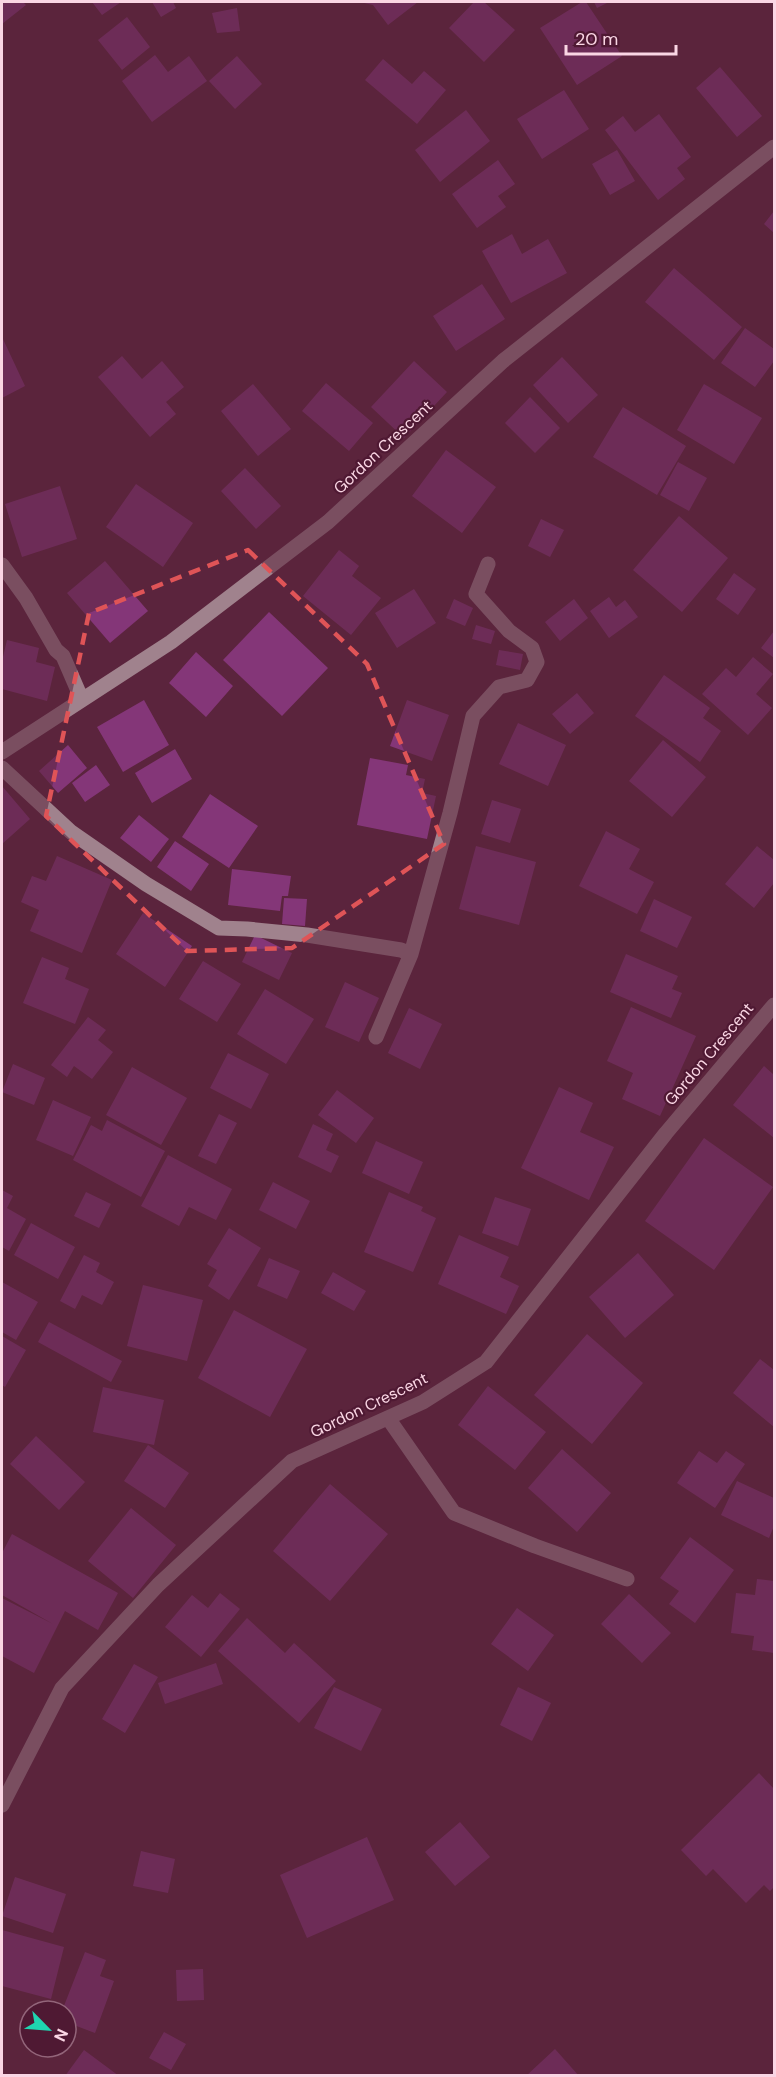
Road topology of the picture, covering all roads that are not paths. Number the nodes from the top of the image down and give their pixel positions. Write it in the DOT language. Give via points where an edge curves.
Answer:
graph roads {
  1 [pos="774,147"];
  2 [pos="488,564"];
  3 [pos="2,565"];
  4 [pos="82,700"];
  5 [pos="2,752"];
  6 [pos="2,768"];
  7 [pos="411,954"];
  8 [pos="774,1005"];
  9 [pos="376,1037"];
  10 [pos="388,1418"];
  11 [pos="627,1579"];
  12 [pos="2,1805"];
  1 -- 4 [label="street, Gordon Crescent" via="503,361 328,522 171,642"];
  2 -- 7 [label="street" via="476,594 509,631 532,648 537,662 527,680 499,687 473,716"];
  3 -- 4 [label="street" via="63,656"];
  4 -- 5 [label="street, Gordon Crescent"];
  6 -- 7 [label="street" via="71,832 219,928 307,935"];
  7 -- 9 [label="street"];
  8 -- 10 [label="street, Gordon Crescent" via="666,1133 486,1362 423,1402"];
  10 -- 11 [label="street" via="454,1513"];
  10 -- 12 [label="street, Gordon Crescent" via="292,1461 158,1585 62,1688"];
}
